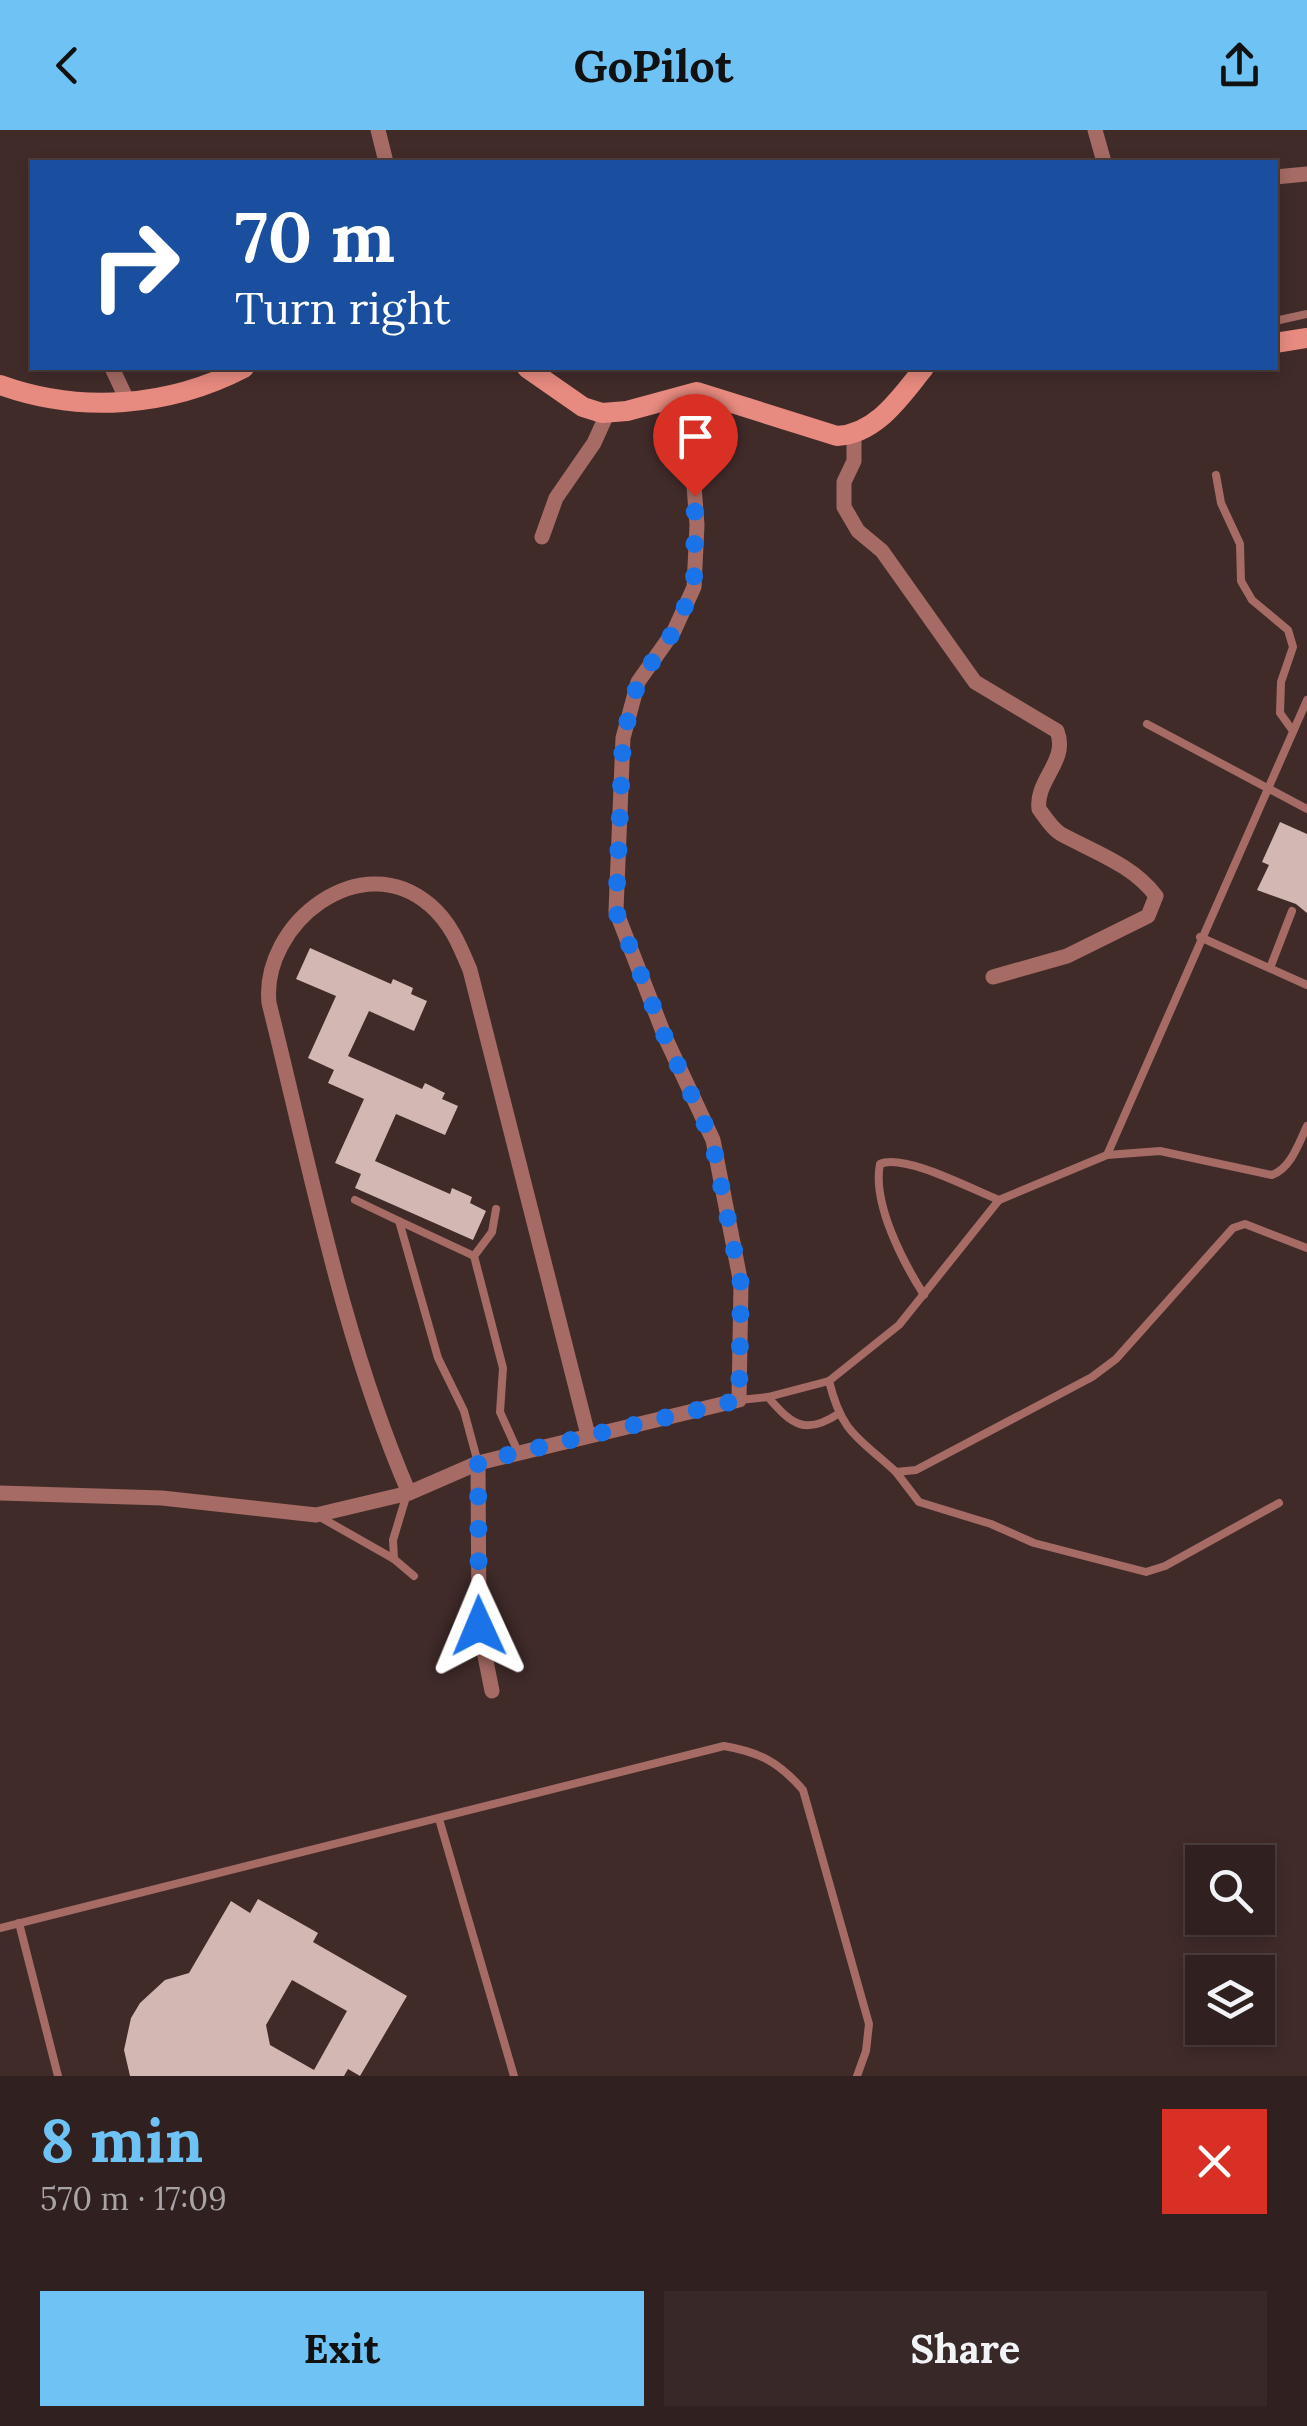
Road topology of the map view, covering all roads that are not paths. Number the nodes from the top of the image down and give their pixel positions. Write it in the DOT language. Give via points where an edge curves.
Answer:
graph roads {
  1 [pos="378,130"];
  2 [pos="1095,130"];
  3 [pos="386,160"];
  4 [pos="1103,160"];
  5 [pos="1307,174"];
  6 [pos="1278,176"];
  7 [pos="1307,314"];
  8 [pos="1278,320"];
  9 [pos="1307,338"];
  10 [pos="1278,343"];
  11 [pos="113,370"];
  12 [pos="240,370"];
  13 [pos="530,370"];
  14 [pos="922,370"];
  15 [pos="0,385"];
  16 [pos="687,394"];
  17 [pos="128,402"];
  18 [pos="608,412"];
  19 [pos="854,435"];
  20 [pos="1216,475"];
  21 [pos="542,537"];
  22 [pos="1307,700"];
  23 [pos="1146,724"];
  24 [pos="1293,732"];
  25 [pos="1266,790"];
  26 [pos="1307,809"];
  27 [pos="1292,910"];
  28 [pos="1200,937"];
  29 [pos="1270,968"];
  30 [pos="992,978"];
  31 [pos="1307,985"];
  32 [pos="1307,1126"];
  33 [pos="1107,1154"];
  34 [pos="356,1200"];
  35 [pos="999,1200"];
  36 [pos="496,1210"];
  37 [pos="398,1221"];
  38 [pos="1307,1248"];
  39 [pos="474,1256"];
  40 [pos="924,1296"];
  41 [pos="830,1382"];
  42 [pos="768,1397"];
  43 [pos="739,1400"];
  44 [pos="838,1414"];
  45 [pos="588,1435"];
  46 [pos="518,1452"];
  47 [pos="478,1462"];
  48 [pos="896,1472"];
  49 [pos="0,1493"];
  50 [pos="408,1494"];
  51 [pos="1279,1503"];
  52 [pos="316,1515"];
  53 [pos="394,1559"];
  54 [pos="414,1576"];
  55 [pos="492,1692"];
  56 [pos="440,1819"];
  57 [pos="20,1923"];
  58 [pos="0,1928"];
  59 [pos="58,2076"];
  60 [pos="514,2076"];
  61 [pos="857,2076"];
  1 -- 3 [label="street"];
  2 -- 4 [label="street"];
  5 -- 6 [label="street"];
  7 -- 8 [label="lane"];
  9 -- 10 [label="street"];
  11 -- 17 [label="street"];
  12 -- 17 [label="street" via="207,387"];
  13 -- 18 [label="street" via="582,407"];
  14 -- 19 [label="street" via="894,404"];
  15 -- 17 [label="street" via="93,403"];
  16 -- 18 [label="street"];
  16 -- 19 [label="street" via="721,398 837,436"];
  16 -- 43 [label="street" via="698,525 694,586 674,631 638,682 623,738 616,911 712,1140 741,1284"];
  18 -- 21 [label="street" via="556,498"];
  19 -- 30 [label="street" via="844,508 858,530 882,551 975,682 1058,731 1058,760 1044,782 1039,810 1058,832 1123,867 1156,896 1148,916 1067,956"];
  20 -- 24 [label="lane" via="1240,544 1242,582 1252,600 1288,630 1293,647 1280,714"];
  22 -- 24 [label="lane"];
  23 -- 25 [label="lane"];
  24 -- 25 [label="lane"];
  25 -- 26 [label="lane"];
  25 -- 28 [label="lane"];
  27 -- 29 [label="lane"];
  28 -- 29 [label="lane"];
  28 -- 33 [label="lane"];
  29 -- 31 [label="lane"];
  32 -- 33 [label="lane" via="1296,1151 1272,1175 1160,1151"];
  33 -- 35 [label="lane"];
  34 -- 37 [label="lane"];
  35 -- 40 [label="lane"];
  35 -- 40 [label="lane" via="908,1164 880,1164 877,1178 900,1257"];
  36 -- 39 [label="lane" via="492,1232"];
  37 -- 39 [label="lane"];
  37 -- 47 [label="lane" via="438,1358 464,1411"];
  38 -- 48 [label="lane" via="1246,1224 1232,1228 1092,1378 916,1470"];
  39 -- 46 [label="lane" via="504,1368 500,1412"];
  40 -- 41 [label="lane" via="900,1325"];
  41 -- 42 [label="lane"];
  41 -- 44 [label="lane"];
  42 -- 43 [label="lane"];
  42 -- 44 [label="lane" via="796,1424 819,1426"];
  43 -- 45 [label="street"];
  44 -- 48 [label="lane"];
  45 -- 46 [label="street"];
  45 -- 50 [label="street" via="470,970 454,931 428,903 402,890 374,882 344,889 298,918 280,944 267,982 269,1003 346,1305"];
  46 -- 47 [label="street"];
  47 -- 50 [label="street"];
  47 -- 55 [label="street" via="479,1626"];
  48 -- 51 [label="lane" via="919,1502 1034,1544 1146,1572"];
  49 -- 52 [label="street" via="162,1498"];
  50 -- 52 [label="street"];
  50 -- 53 [label="lane" via="400,1507"];
  52 -- 53 [label="lane"];
  53 -- 54 [label="lane"];
  56 -- 57 [label="lane"];
  56 -- 60 [label="lane"];
  56 -- 61 [label="lane" via="724,1746 755,1751 783,1766 803,1790 869,2024"];
  57 -- 58 [label="lane"];
  57 -- 59 [label="lane"];
}
